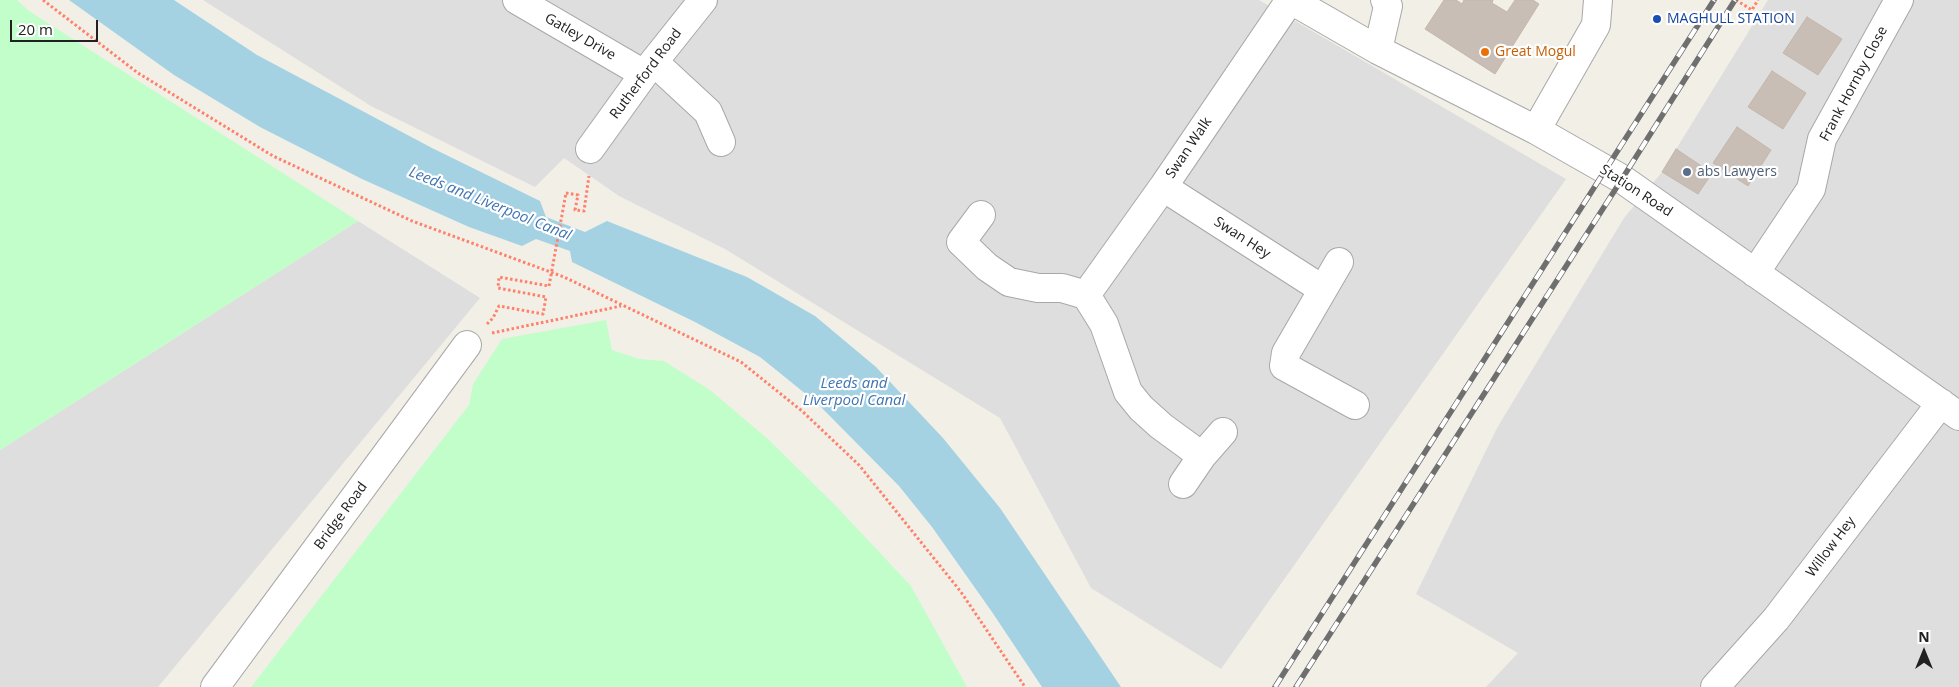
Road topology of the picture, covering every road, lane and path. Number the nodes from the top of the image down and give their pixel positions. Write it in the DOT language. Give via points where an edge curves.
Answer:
graph roads {
  1 [pos="43,0"];
  2 [pos="517,0"];
  3 [pos="703,0"];
  4 [pos="1385,0"];
  5 [pos="1598,0"];
  6 [pos="1736,0"];
  7 [pos="1758,0"];
  8 [pos="1899,0"];
  9 [pos="1305,3"];
  10 [pos="1378,50"];
  11 [pos="649,68"];
  12 [pos="1536,130"];
  13 [pos="721,142"];
  14 [pos="590,149"];
  15 [pos="1163,187"];
  16 [pos="588,194"];
  17 [pos="981,215"];
  18 [pos="1339,262"];
  19 [pos="1755,273"];
  20 [pos="1322,289"];
  21 [pos="1086,295"];
  22 [pos="621,305"];
  23 [pos="499,306"];
  24 [pos="467,345"];
  25 [pos="1355,405"];
  26 [pos="1950,410"];
  27 [pos="1223,432"];
  28 [pos="1202,456"];
  29 [pos="1183,484"];
  30 [pos="215,687"];
  31 [pos="1025,687"];
  32 [pos="1715,687"];
  1 -- 22 [label="path" via="138,73 273,156 412,221 564,278"];
  2 -- 11 [label="street, Gatley Drive"];
  3 -- 11 [label="street, Rutherford Road"];
  4 -- 10 [label="street" via="1388,6"];
  5 -- 12 [label="street" via="1596,25"];
  6 -- 7 [label="path" via="1752,10"];
  8 -- 19 [label="street, Frank Hornby Close" via="1822,139 1811,189"];
  9 -- 10 [label="street, Station Road"];
  9 -- 15 [label="street, Swan Walk"];
  10 -- 12 [label="street, Station Road"];
  11 -- 13 [label="street, Gatley Drive" via="708,112"];
  11 -- 14 [label="street, Rutherford Road"];
  12 -- 19 [label="street, Station Road" via="1622,180"];
  15 -- 20 [label="street, Swan Hey"];
  15 -- 21 [label="street, Swan Walk"];
  16 -- 23 [label="path, bridge" via="584,211 575,210 578,195 566,193 549,286 499,277 498,288 546,297 542,314"];
  17 -- 21 [label="street" via="961,242 987,267 1010,282 1038,288 1062,288"];
  18 -- 20 [label="street"];
  19 -- 26 [label="street, Station Road"];
  20 -- 25 [label="street" via="1286,353 1284,366"];
  21 -- 28 [label="street" via="1104,324 1128,392 1161,426"];
  22 -- 24 [label="path" via="471,337"];
  22 -- 31 [label="path" via="741,362 802,411 865,472 961,592"];
  24 -- 30 [label="street, Bridge Road"];
  26 -- 32 [label="street, Willow Hey" via="1776,619"];
  27 -- 28 [label="street"];
  28 -- 29 [label="street"];
}
